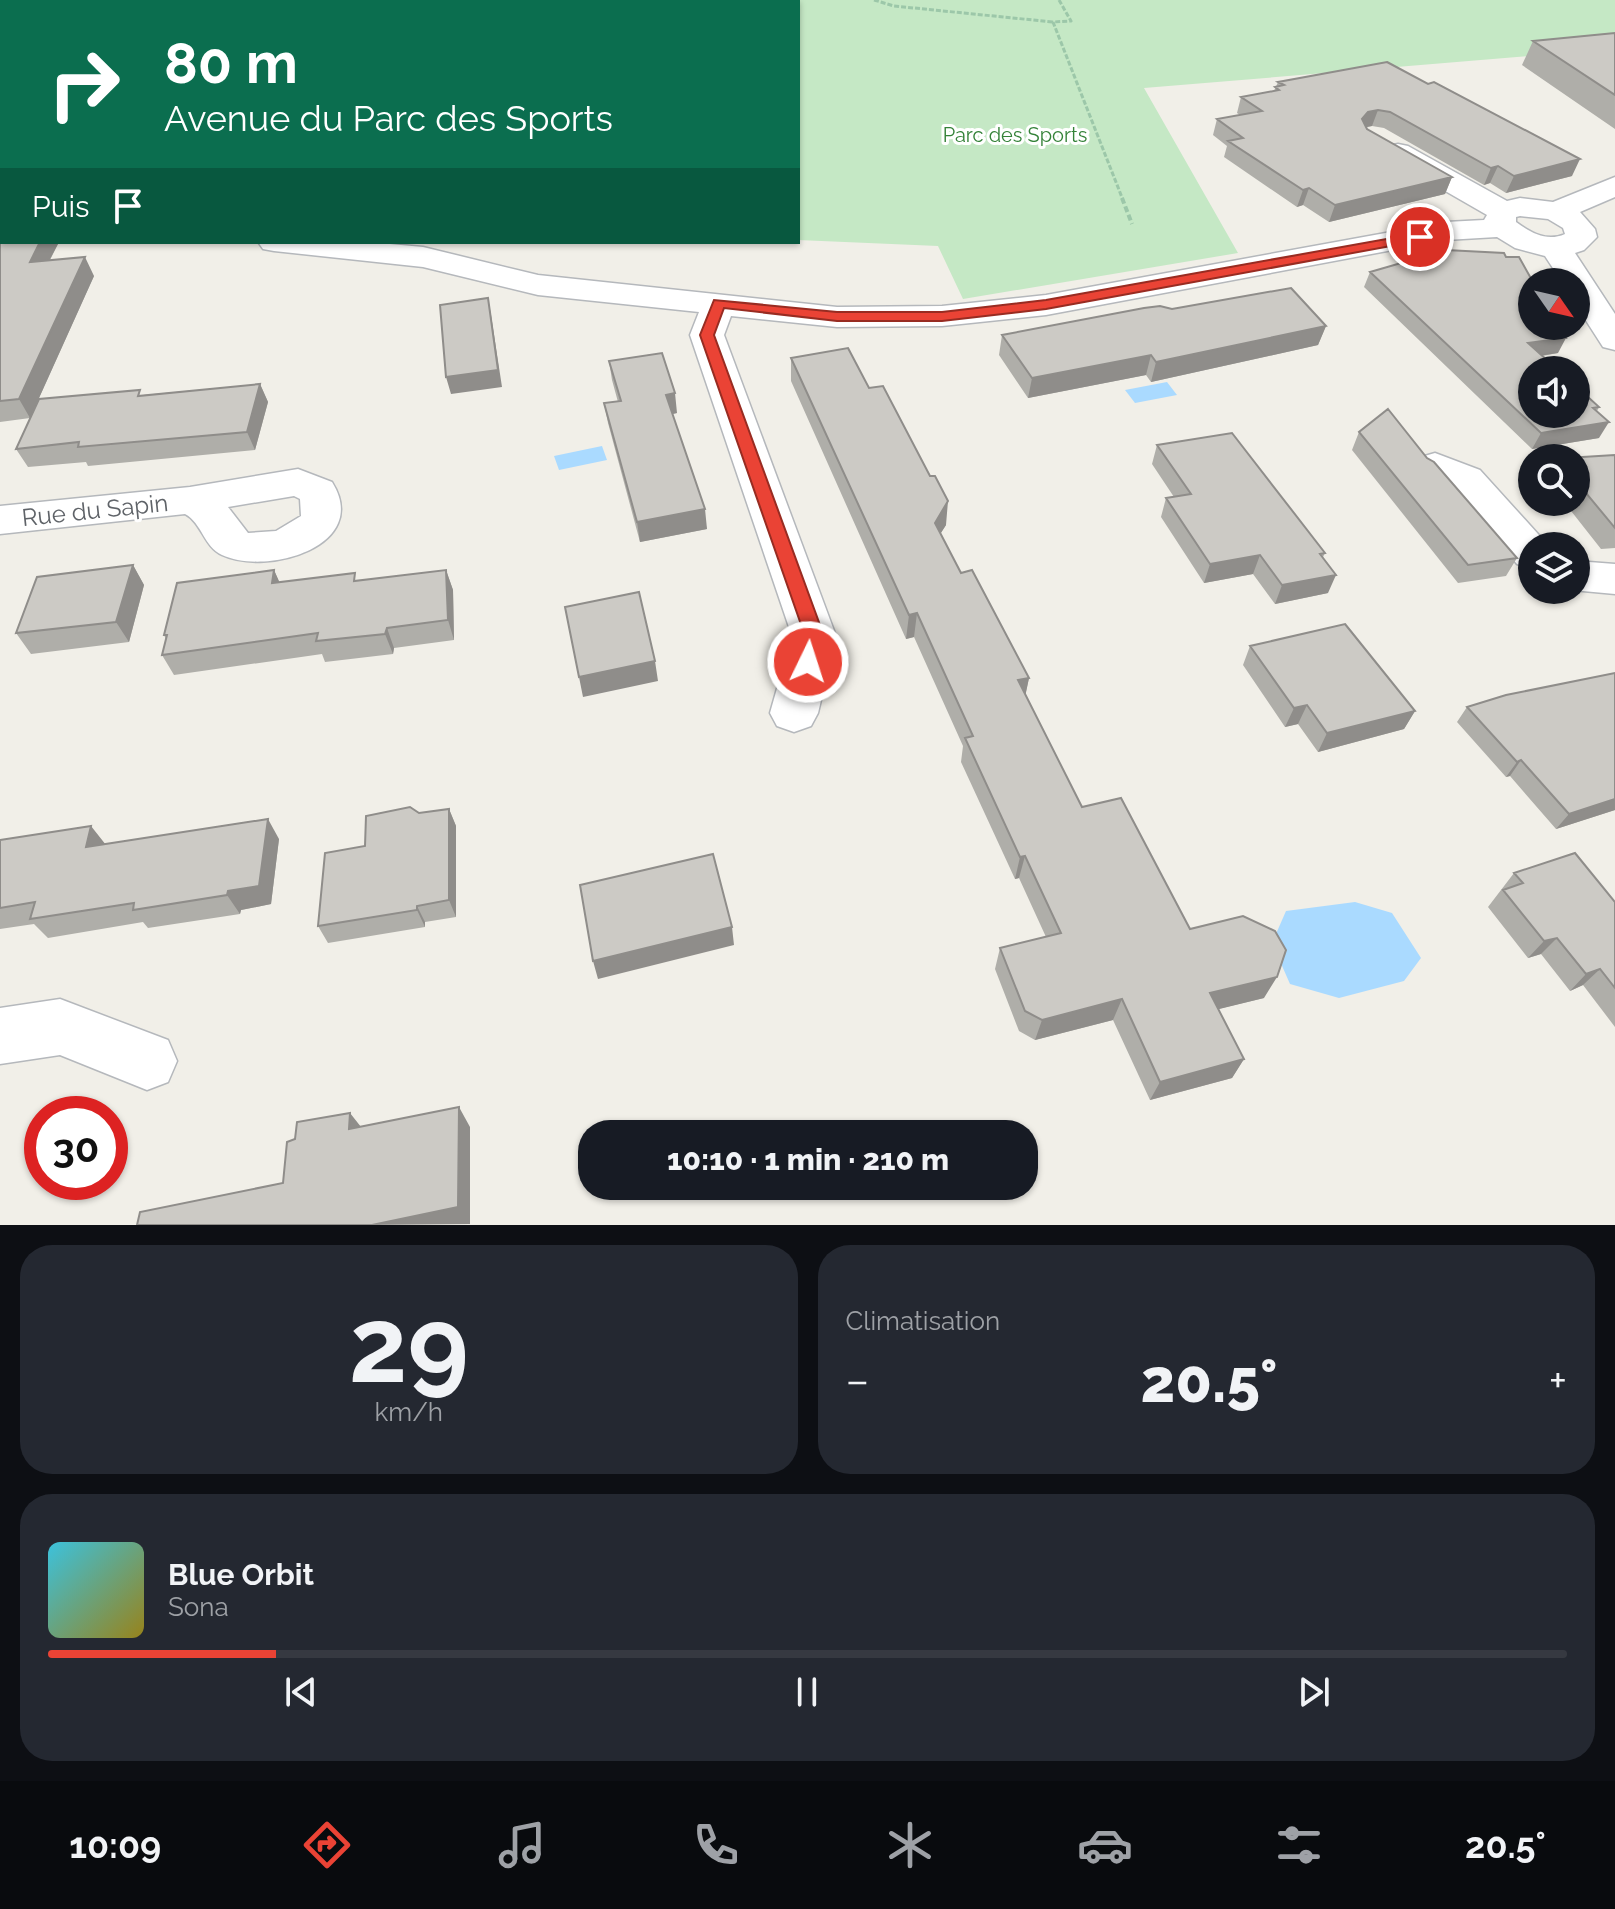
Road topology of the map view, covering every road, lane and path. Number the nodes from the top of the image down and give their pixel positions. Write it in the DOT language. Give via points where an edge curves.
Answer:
graph roads {
  1 [pos="874,0"];
  2 [pos="1059,0"];
  3 [pos="1053,22"];
  4 [pos="1373,137"];
  5 [pos="1615,186"];
  6 [pos="1585,197"];
  7 [pos="1615,207"];
  8 [pos="1555,212"];
  9 [pos="1503,219"];
  10 [pos="1132,224"];
  11 [pos="294,244"];
  12 [pos="1555,246"];
  13 [pos="719,303"];
  14 [pos="1615,340"];
  15 [pos="1435,466"];
  16 [pos="190,500"];
  17 [pos="0,520"];
  18 [pos="1518,538"];
  19 [pos="1590,577"];
  20 [pos="1615,579"];
  21 [pos="794,713"];
  22 [pos="0,1036"];
  23 [pos="147,1061"];
  1 -- 3 [label="path"];
  2 -- 3 [label="path" via="1071,21"];
  3 -- 10 [label="path"];
  4 -- 9 [label="street"];
  5 -- 6 [label="street"];
  6 -- 7 [label="street"];
  6 -- 8 [label="street"];
  8 -- 9 [label="street" via="1520,207"];
  8 -- 12 [label="street" via="1576,224 1581,237"];
  9 -- 12 [label="street" via="1519,238"];
  9 -- 13 [label="street" via="1046,305 942,316 837,317"];
  11 -- 13 [label="street" via="423,257 538,285"];
  12 -- 14 [label="street"];
  13 -- 21 [label="street" via="707,335 814,636"];
  15 -- 18 [label="street" via="1466,479"];
  16 -- 17 [label="street, Rue du Sapin"];
  19 -- 20 [label="street"];
  22 -- 23 [label="street" via="60,1027"];
}
